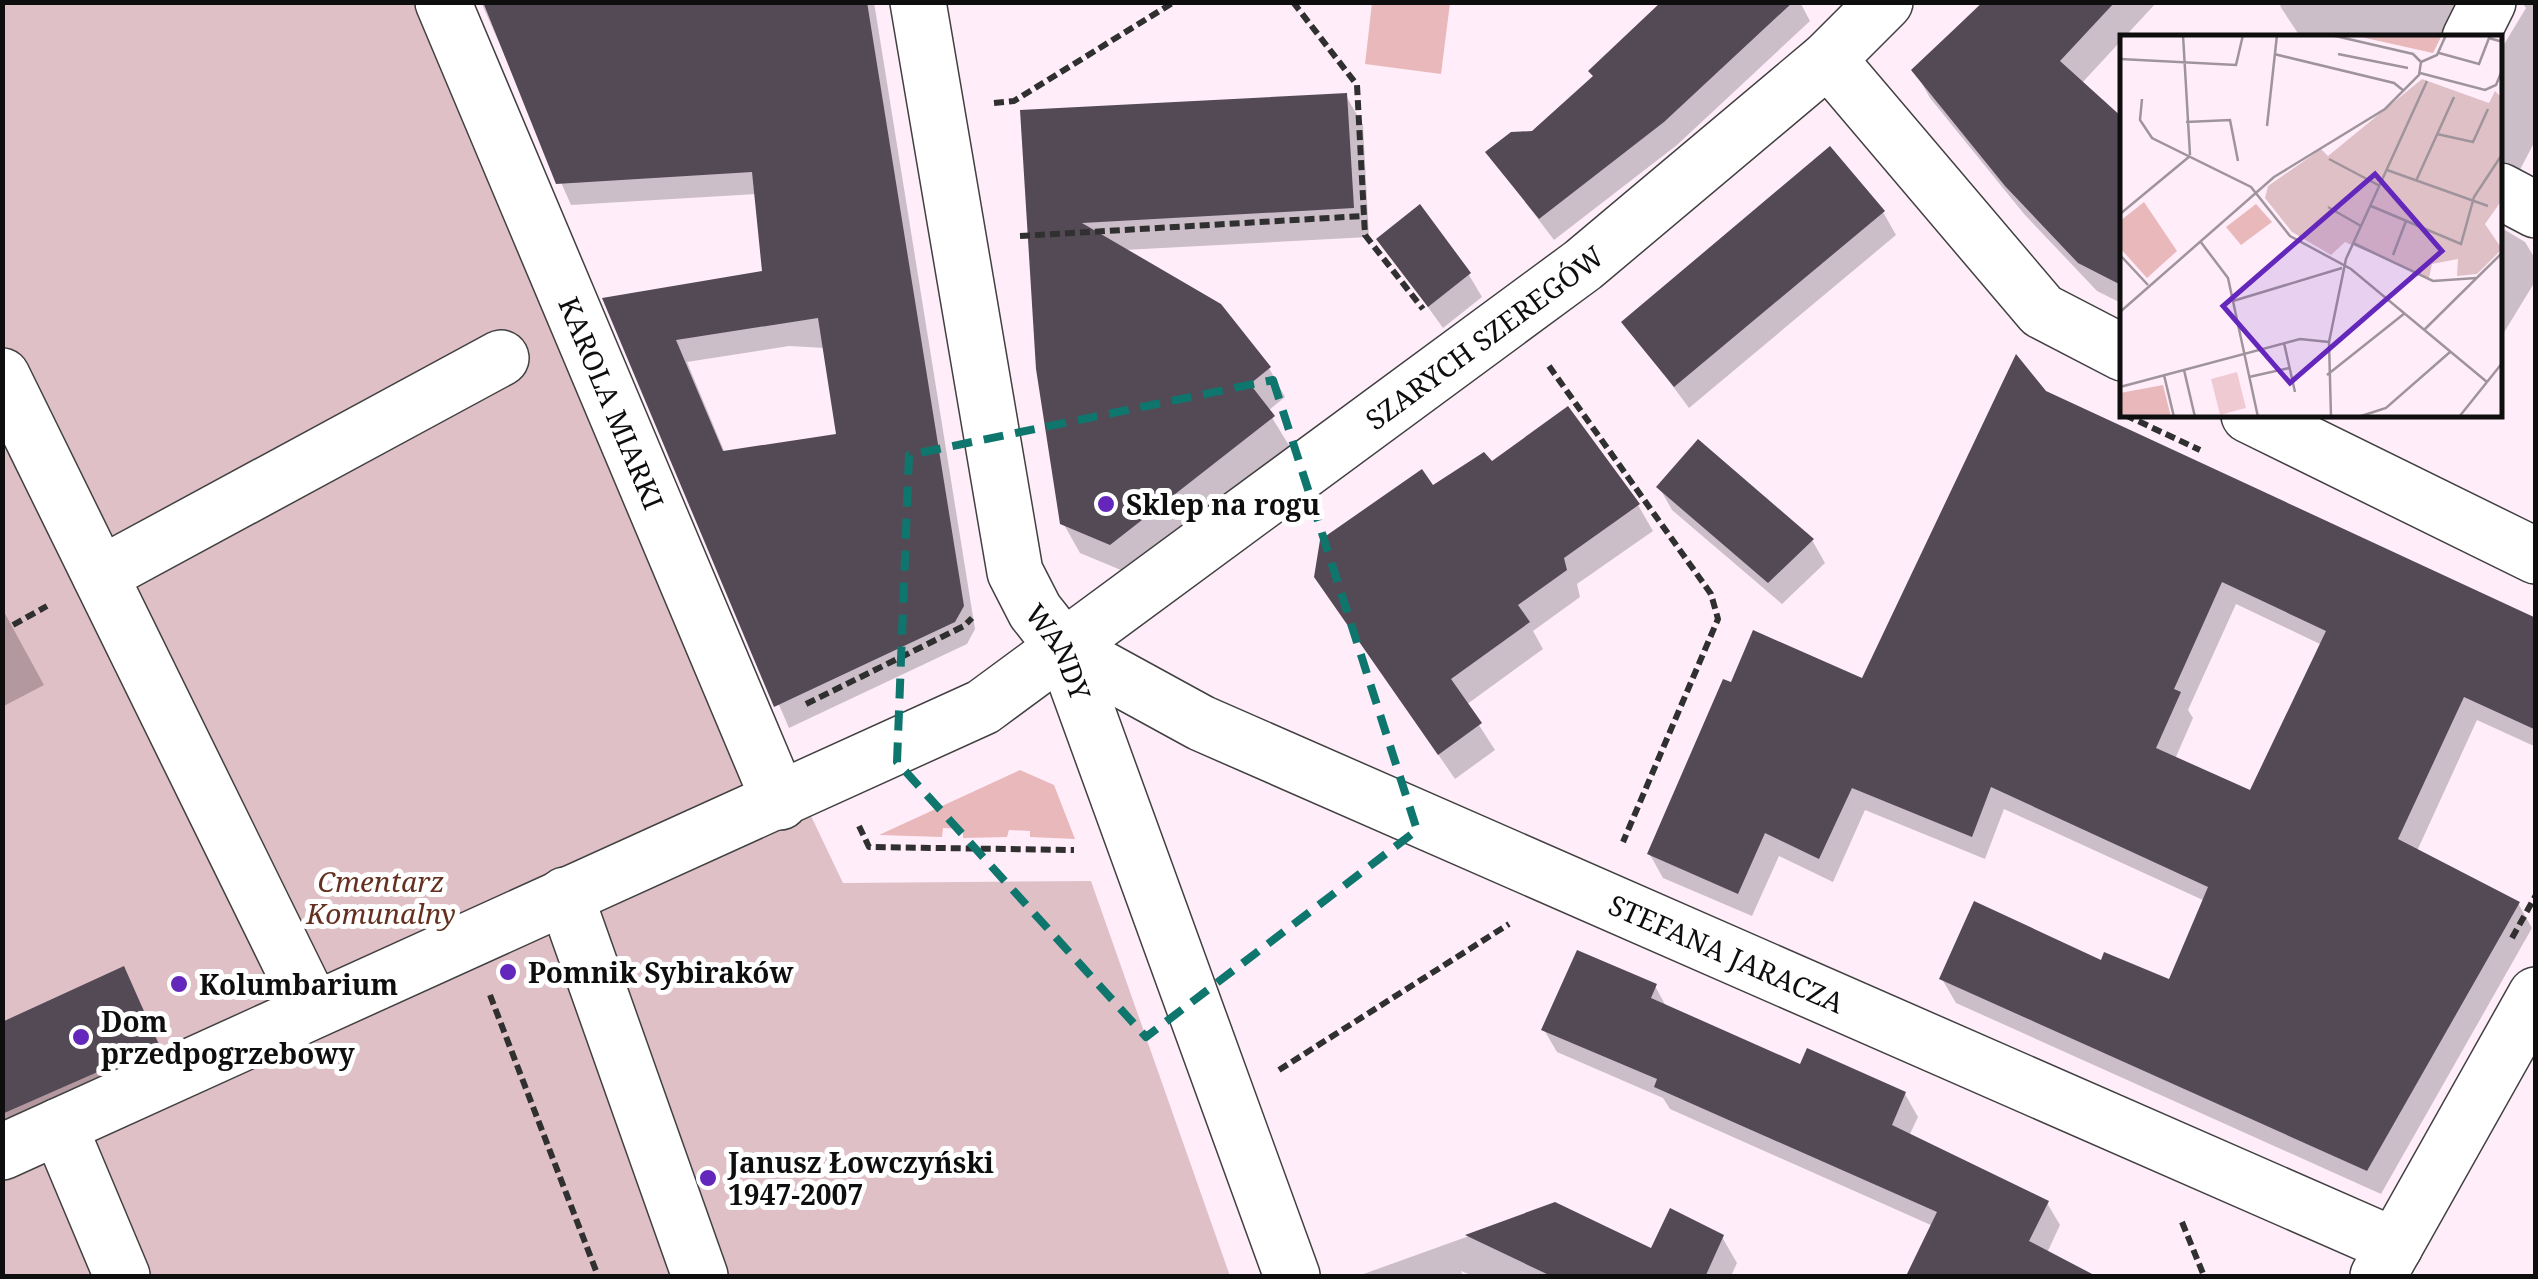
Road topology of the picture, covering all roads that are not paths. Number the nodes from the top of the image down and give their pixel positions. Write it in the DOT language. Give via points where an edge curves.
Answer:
graph roads {
  1 [pos="443,2"];
  2 [pos="918,2"];
  3 [pos="1884,2"];
  4 [pos="2488,2"];
  5 [pos="2472,35"];
  6 [pos="1828,59"];
  7 [pos="2503,193"];
  8 [pos="2536,210"];
  9 [pos="2120,352"];
  10 [pos="501,358"];
  11 [pos="2,376"];
  12 [pos="2259,418"];
  13 [pos="2536,556"];
  14 [pos="100,574"];
  15 [pos="1064,648"];
  16 [pos="780,802"];
  17 [pos="565,895"];
  18 [pos="2536,995"];
  19 [pos="313,1009"];
  20 [pos="58,1126"];
  21 [pos="2,1152"];
  22 [pos="2386,1261"];
  23 [pos="122,1276"];
  24 [pos="700,1276"];
  25 [pos="1292,1276"];
  1 -- 16 [label="street, KAROLA MIARKI"];
  2 -- 15 [label="street, WANDY" via="1015,572"];
  3 -- 6 [label="street, SZARYCH SZEREGÓW"];
  4 -- 5 [label="street"];
  6 -- 9 [label="street" via="2042,310"];
  6 -- 15 [label="street, SZARYCH SZEREGÓW" via="1583,265"];
  7 -- 8 [label="street"];
  10 -- 14 [label="street"];
  11 -- 14 [label="street"];
  12 -- 13 [label="street"];
  14 -- 19 [label="street"];
  15 -- 16 [label="street, SZARYCH SZEREGÓW" via="982,707"];
  15 -- 22 [label="street, STEFANA JARACZA" via="1202,723"];
  15 -- 25 [label="street, WANDY"];
  16 -- 17 [label="street, SZARYCH SZEREGÓW"];
  17 -- 19 [label="street, SZARYCH SZEREGÓW"];
  17 -- 24 [label="street"];
  18 -- 22 [label="street"];
  19 -- 20 [label="street, SZARYCH SZEREGÓW"];
  20 -- 21 [label="street, SZARYCH SZEREGÓW"];
  20 -- 23 [label="street"];
}
